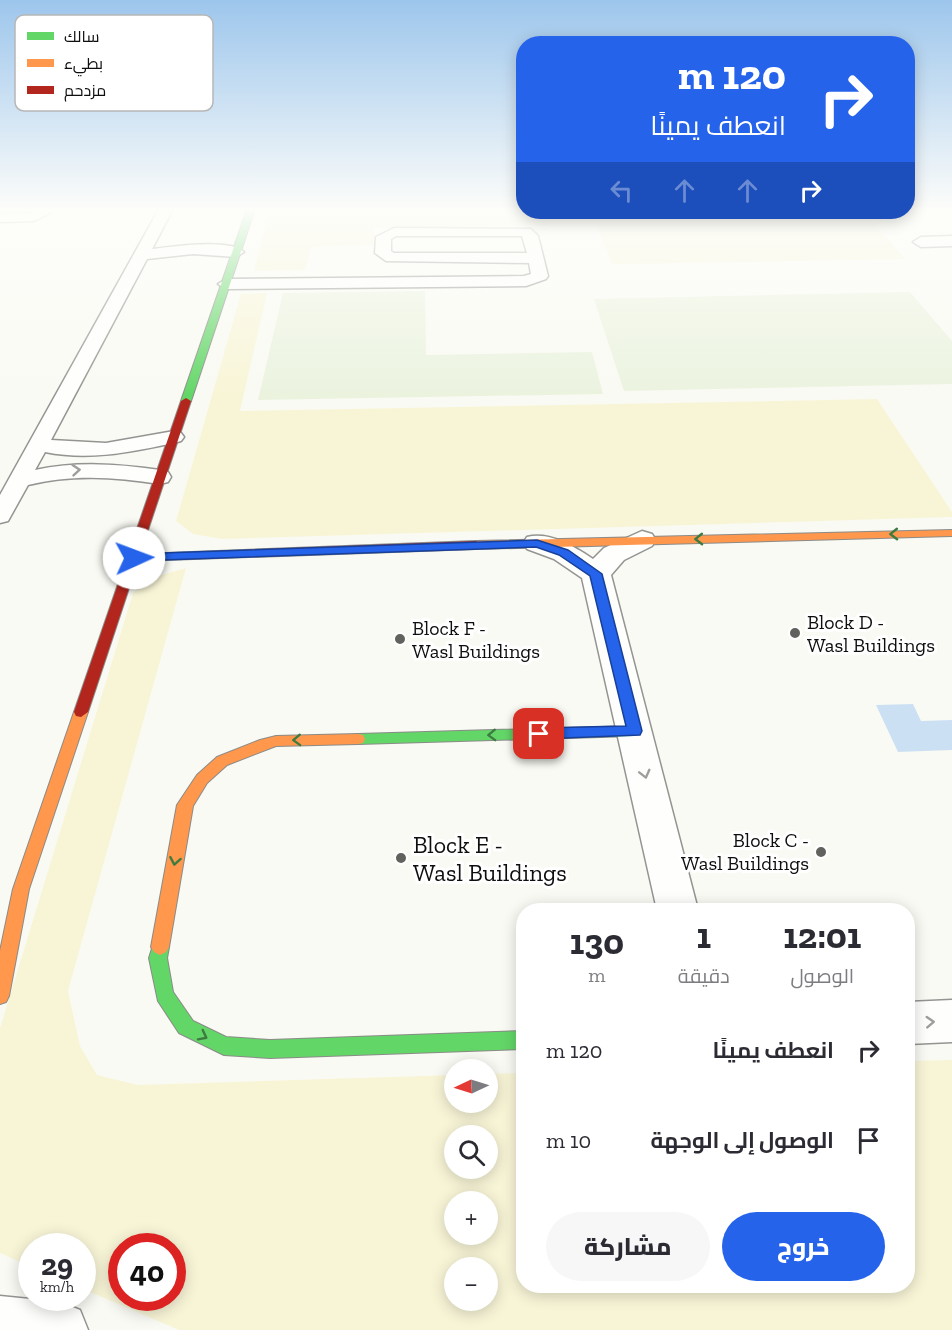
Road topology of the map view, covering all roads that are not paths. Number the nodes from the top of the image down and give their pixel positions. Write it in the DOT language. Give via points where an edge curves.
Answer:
graph roads {
  1 [pos="131,271"];
  2 [pos="230,271"];
  3 [pos="539,271"];
  4 [pos="226,284"];
  5 [pos="174,437"];
  6 [pos="39,444"];
  7 [pos="160,477"];
  8 [pos="19,481"];
  9 [pos="0,516"];
  10 [pos="952,533"];
  11 [pos="642,540"];
  12 [pos="537,543"];
  13 [pos="134,558"];
  14 [pos="596,574"];
  15 [pos="634,731"];
  16 [pos="21,889"];
  17 [pos="676,903"];
  18 [pos="0,928"];
  19 [pos="0,996"];
  20 [pos="952,1021"];
  21 [pos="915,1023"];
  22 [pos="516,1040"];
  23 [pos="0,1324"];
  24 [pos="60,1330"];
  1 -- 6 [label="lane"];
  2 -- 4 [label="street"];
  3 -- 4 [label="lane" via="540,276 526,281"];
  4 -- 5 [label="street"];
  5 -- 6 [label="lane" via="108,451 70,451"];
  5 -- 7 [label="street"];
  6 -- 8 [label="lane"];
  8 -- 7 [label="lane, one-way" via="78,469"];
  7 -- 13 [label="street"];
  8 -- 9 [label="lane"];
  10 -- 11 [label="street, one-way"];
  11 -- 12 [label="street"];
  11 -- 14 [label="street" via="614,554"];
  12 -- 13 [label="street"];
  12 -- 14 [label="street" via="564,553"];
  13 -- 16 [label="street"];
  14 -- 15 [label="street"];
  15 -- 17 [label="street, one-way"];
  15 -- 22 [label="street, one-way" via="276,741 245,747 219,761 197,781 186,805 158,958 164,995 186,1027 224,1046 270,1049"];
  16 -- 18 [label="street"];
  16 -- 19 [label="street"];
  21 -- 20 [label="street, one-way"];
  23 -- 24 [label="street"];
}
